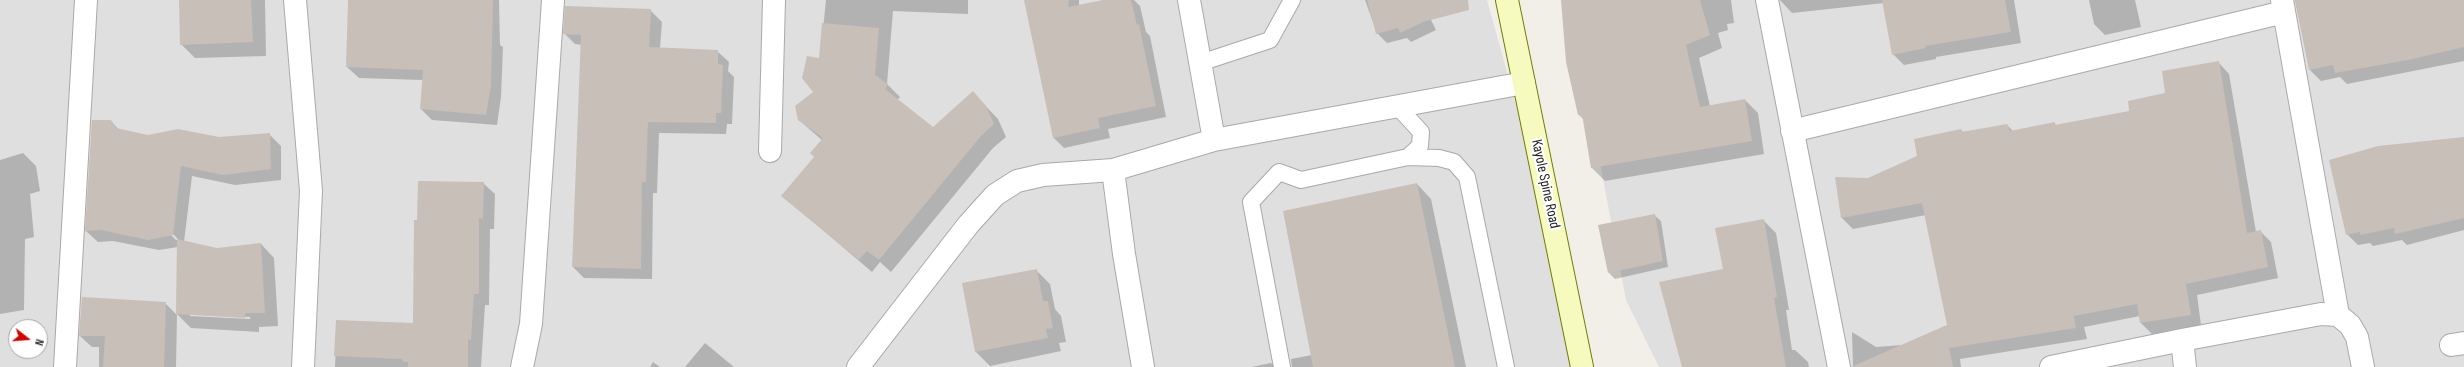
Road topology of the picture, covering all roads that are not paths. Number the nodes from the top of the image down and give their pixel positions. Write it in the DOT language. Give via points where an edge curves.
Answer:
graph roads {
  1 [pos="86,0"];
  2 [pos="295,0"];
  3 [pos="553,0"];
  4 [pos="774,0"];
  5 [pos="1189,0"];
  6 [pos="1292,0"];
  7 [pos="1507,0"];
  8 [pos="1767,0"];
  9 [pos="2283,6"];
  10 [pos="1200,63"];
  11 [pos="1524,83"];
  12 [pos="1397,106"];
  13 [pos="1792,131"];
  14 [pos="1214,140"];
  15 [pos="770,151"];
  16 [pos="1408,157"];
  17 [pos="1113,170"];
  18 [pos="2338,315"];
  19 [pos="2182,340"];
  20 [pos="65,367"];
  21 [pos="303,367"];
  22 [pos="522,367"];
  23 [pos="858,367"];
  24 [pos="1143,367"];
  25 [pos="1282,367"];
  26 [pos="1506,367"];
  27 [pos="1582,367"];
  28 [pos="1839,367"];
  29 [pos="2051,367"];
  30 [pos="2185,367"];
  31 [pos="2363,367"];
  1 -- 20 [label="street"];
  2 -- 21 [label="street" via="311,191"];
  3 -- 22 [label="street" via="531,324"];
  4 -- 15 [label="street"];
  5 -- 10 [label="street"];
  6 -- 10 [label="lane" via="1270,40"];
  7 -- 11 [label="main road, Kayole Spine Road"];
  8 -- 13 [label="street"];
  9 -- 13 [label="street"];
  9 -- 18 [label="street"];
  10 -- 14 [label="street"];
  11 -- 12 [label="street"];
  11 -- 27 [label="main road, Kayole Spine Road"];
  12 -- 14 [label="street"];
  12 -- 16 [label="lane" via="1421,132 1420,146"];
  13 -- 28 [label="street"];
  14 -- 17 [label="street"];
  16 -- 25 [label="lane" via="1300,180 1279,172 1251,202"];
  16 -- 26 [label="lane" via="1439,158 1454,162 1467,177"];
  17 -- 23 [label="street" via="1042,175 1017,181 995,195 968,225"];
  17 -- 24 [label="street"];
  18 -- 19 [label="street" via="2321,314"];
  18 -- 31 [label="street" via="2350,325 2357,337"];
  19 -- 29 [label="street"];
  19 -- 30 [label="street"];
}
